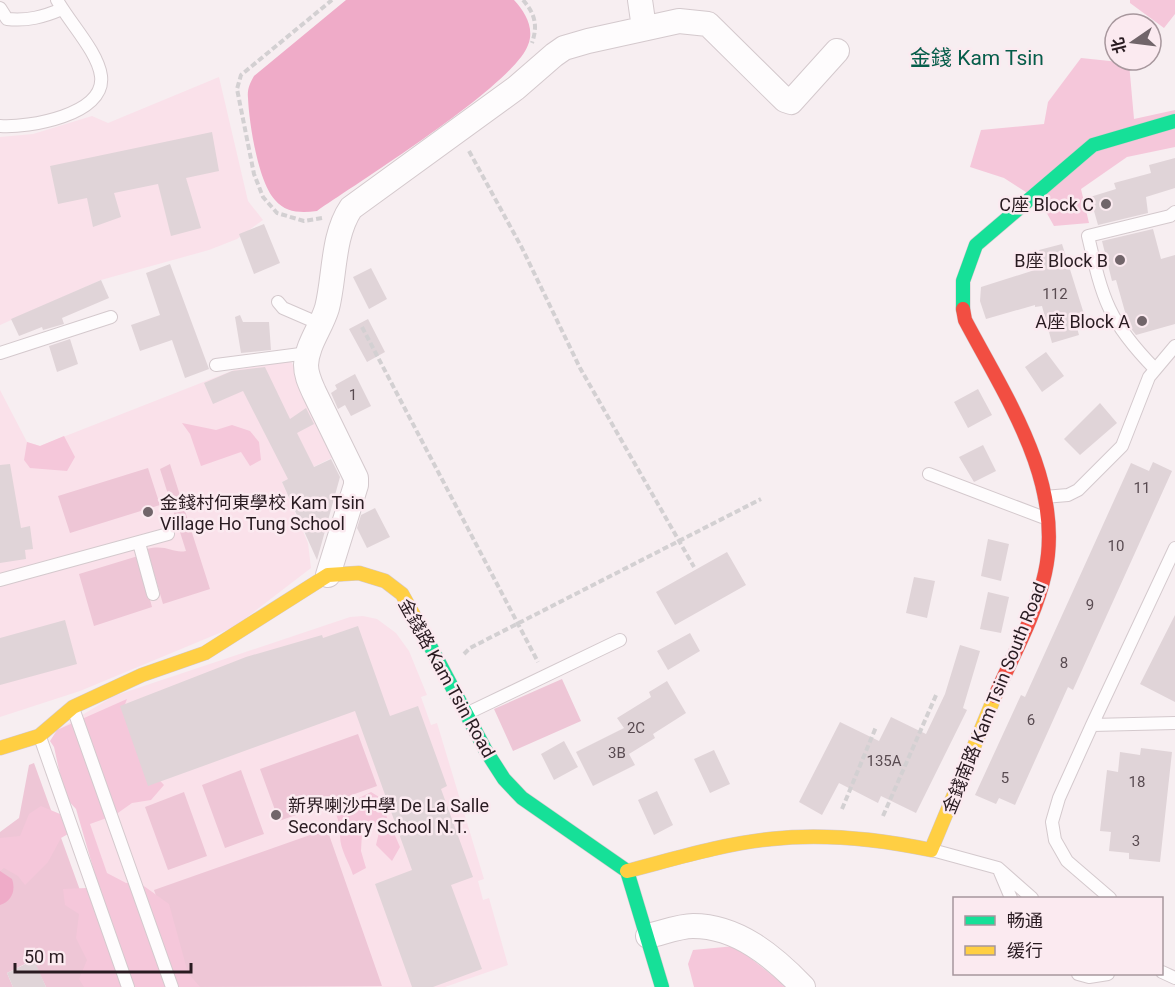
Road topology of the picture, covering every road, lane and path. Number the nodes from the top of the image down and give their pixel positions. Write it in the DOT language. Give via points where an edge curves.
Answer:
graph roads {
  1 [pos="332,0"];
  2 [pos="523,0"];
  3 [pos="640,0"];
  4 [pos="60,5"];
  5 [pos="0,8"];
  6 [pos="644,28"];
  7 [pos="530,50"];
  8 [pos="837,51"];
  9 [pos="1175,121"];
  10 [pos="0,126"];
  11 [pos="457,130"];
  12 [pos="1175,212"];
  13 [pos="327,217"];
  14 [pos="278,302"];
  15 [pos="111,316"];
  16 [pos="320,324"];
  17 [pos="362,327"];
  18 [pos="1175,346"];
  19 [pos="0,353"];
  20 [pos="308,353"];
  21 [pos="216,365"];
  22 [pos="1155,369"];
  23 [pos="928,474"];
  24 [pos="1044,497"];
  25 [pos="761,499"];
  26 [pos="1046,518"];
  27 [pos="168,534"];
  28 [pos="139,543"];
  29 [pos="1175,548"];
  30 [pos="694,567"];
  31 [pos="328,575"];
  32 [pos="0,580"];
  33 [pos="153,594"];
  34 [pos="620,640"];
  35 [pos="445,673"];
  36 [pos="545,676"];
  37 [pos="937,693"];
  38 [pos="73,706"];
  39 [pos="467,713"];
  40 [pos="1175,723"];
  41 [pos="1092,725"];
  42 [pos="876,727"];
  43 [pos="39,735"];
  44 [pos="0,748"];
  45 [pos="841,810"];
  46 [pos="879,825"];
  47 [pos="931,850"];
  48 [pos="998,868"];
  49 [pos="627,871"];
  50 [pos="1011,897"];
  51 [pos="1031,897"];
  52 [pos="1109,897"];
  53 [pos="648,936"];
  54 [pos="1082,975"];
  55 [pos="1102,975"];
  56 [pos="128,987"];
  57 [pos="172,987"];
  58 [pos="662,987"];
  59 [pos="803,987"];
  1 -- 13 [label="path" via="241,75 237,89 254,174 263,197 277,213 304,221"];
  2 -- 7 [label="path" via="536,21"];
  3 -- 6 [label="street"];
  4 -- 5 [label="lane" via="38,19 22,20 7,19"];
  4 -- 10 [label="lane" via="96,61 101,77 99,92 88,106 76,112 16,127"];
  6 -- 8 [label="street" via="679,21 708,24 791,102"];
  6 -- 11 [label="street" via="564,48"];
  9 -- 24 [label="street, 金錢南路 Kam Tsin South Road" via="1093,145 976,245 966,265 960,304 965,320 1022,428 1041,472"];
  11 -- 16 [label="street" via="351,208 343,226"];
  11 -- 30 [label="path" via="522,248 580,368"];
  12 -- 22 [label="lane" via="1088,236 1107,308 1131,344"];
  14 -- 16 [label="lane"];
  15 -- 19 [label="lane"];
  16 -- 20 [label="street"];
  17 -- 36 [label="path"];
  18 -- 22 [label="lane"];
  20 -- 21 [label="lane"];
  20 -- 31 [label="street" via="308,378 356,478"];
  22 -- 24 [label="lane" via="1122,446 1078,490"];
  23 -- 26 [label="lane"];
  24 -- 26 [label="street, 金錢南路 Kam Tsin South Road"];
  25 -- 35 [label="path" via="470,648"];
  26 -- 47 [label="street, 金錢南路 Kam Tsin South Road" via="1049,541 1045,573"];
  27 -- 28 [label="lane"];
  28 -- 32 [label="lane"];
  28 -- 33 [label="lane"];
  29 -- 41 [label="lane"];
  31 -- 35 [label="street, 金錢路 Kam Tsin Road" via="365,571 387,580 402,594"];
  31 -- 38 [label="street, 金錢路 Kam Tsin Road" via="205,653 142,675"];
  34 -- 36 [label="lane"];
  35 -- 39 [label="street, 金錢路 Kam Tsin Road"];
  36 -- 39 [label="lane"];
  37 -- 46 [label="path"];
  38 -- 43 [label="street, 金錢路 Kam Tsin Road"];
  38 -- 57 [label="lane"];
  39 -- 49 [label="street, 金錢路 Kam Tsin Road" via="498,770 522,798"];
  40 -- 41 [label="lane"];
  41 -- 52 [label="lane" via="1052,822 1055,840 1067,861"];
  42 -- 45 [label="path"];
  43 -- 44 [label="street, 金錢路 Kam Tsin Road"];
  43 -- 56 [label="lane"];
  47 -- 48 [label="lane"];
  47 -- 49 [label="street" via="830,836 788,838 750,842"];
  48 -- 50 [label="lane"];
  48 -- 51 [label="lane"];
  49 -- 53 [label="street"];
  53 -- 58 [label="street"];
  53 -- 59 [label="street" via="691,926 715,928 739,936 776,960"];
  54 -- 55 [label="lane"];
}
